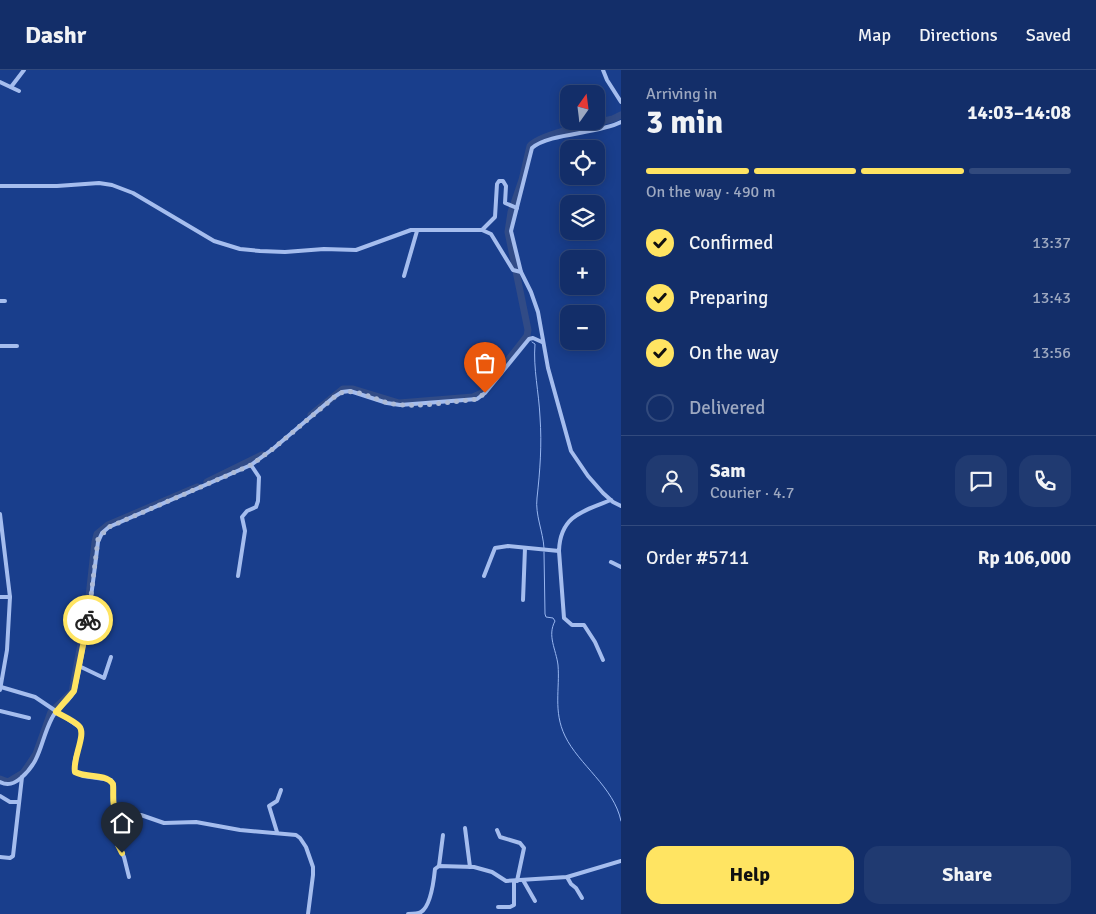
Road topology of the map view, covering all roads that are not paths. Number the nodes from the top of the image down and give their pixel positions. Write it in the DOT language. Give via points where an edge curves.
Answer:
graph roads {
  1 [pos="24,70"];
  2 [pos="603,70"];
  3 [pos="0,82"];
  4 [pos="11,87"];
  5 [pos="19,91"];
  6 [pos="621,102"];
  7 [pos="621,122"];
  8 [pos="0,186"];
  9 [pos="514,207"];
  10 [pos="482,230"];
  11 [pos="417,231"];
  12 [pos="518,271"];
  13 [pos="404,276"];
  14 [pos="0,301"];
  15 [pos="5,301"];
  16 [pos="542,342"];
  17 [pos="0,346"];
  18 [pos="17,346"];
  19 [pos="251,465"];
  20 [pos="611,500"];
  21 [pos="621,506"];
  22 [pos="0,514"];
  23 [pos="525,548"];
  24 [pos="558,551"];
  25 [pos="611,562"];
  26 [pos="6,567"];
  27 [pos="621,567"];
  28 [pos="0,568"];
  29 [pos="238,576"];
  30 [pos="484,576"];
  31 [pos="0,597"];
  32 [pos="10,597"];
  33 [pos="523,600"];
  34 [pos="111,657"];
  35 [pos="603,660"];
  36 [pos="79,666"];
  37 [pos="0,688"];
  38 [pos="53,710"];
  39 [pos="0,711"];
  40 [pos="29,718"];
  41 [pos="22,777"];
  42 [pos="0,782"];
  43 [pos="281,790"];
  44 [pos="0,796"];
  45 [pos="19,802"];
  46 [pos="118,814"];
  47 [pos="465,828"];
  48 [pos="497,830"];
  49 [pos="277,832"];
  50 [pos="443,834"];
  51 [pos="0,857"];
  52 [pos="621,861"];
  53 [pos="439,866"];
  54 [pos="470,866"];
  55 [pos="129,877"];
  56 [pos="566,877"];
  57 [pos="523,880"];
  58 [pos="516,881"];
  59 [pos="582,898"];
  60 [pos="535,901"];
  61 [pos="498,907"];
  62 [pos="308,914"];
  63 [pos="408,914"];
  1 -- 4 [label="street"];
  2 -- 6 [label="street"];
  3 -- 4 [label="street"];
  4 -- 5 [label="street"];
  7 -- 9 [label="street" via="535,145"];
  8 -- 11 [label="street" via="112,185 133,193 214,241 240,249 356,250"];
  9 -- 10 [label="street" via="505,203 505,184 500,181 497,184 495,217"];
  9 -- 12 [label="street" via="511,234"];
  10 -- 11 [label="street"];
  10 -- 12 [label="street" via="491,234"];
  11 -- 13 [label="street"];
  12 -- 16 [label="street" via="538,312"];
  14 -- 15 [label="street"];
  16 -- 19 [label="street" via="528,339 477,399 400,405 350,391 342,392"];
  16 -- 20 [label="street" via="571,451 588,476"];
  17 -- 18 [label="street"];
  19 -- 29 [label="street" via="258,477 258,501 256,507 242,517 245,531"];
  19 -- 36 [label="street" via="109,527 102,533"];
  20 -- 21 [label="street"];
  20 -- 24 [label="street" via="583,511 568,522 562,531"];
  22 -- 26 [label="street"];
  23 -- 24 [label="street"];
  23 -- 30 [label="street" via="495,548"];
  23 -- 33 [label="street"];
  24 -- 35 [label="street" via="564,618 572,625 584,625"];
  25 -- 27 [label="street"];
  26 -- 28 [label="street"];
  26 -- 32 [label="street"];
  31 -- 32 [label="street"];
  32 -- 37 [label="street" via="7,650"];
  34 -- 36 [label="street" via="104,678"];
  36 -- 38 [label="street" via="73,694"];
  37 -- 38 [label="street" via="28,694"];
  38 -- 41 [label="street" via="38,758"];
  38 -- 46 [label="street" via="81,729 75,772 111,780"];
  39 -- 40 [label="street"];
  41 -- 42 [label="street" via="12,784"];
  41 -- 45 [label="street"];
  43 -- 49 [label="street" via="277,801 269,806"];
  44 -- 45 [label="street" via="10,802"];
  45 -- 51 [label="street" via="13,856"];
  46 -- 49 [label="street" via="141,815 164,823 196,822 240,830"];
  46 -- 55 [label="street" via="118,845"];
  47 -- 54 [label="street"];
  48 -- 58 [label="street" via="500,837 520,843 524,848"];
  49 -- 62 [label="street" via="296,835 306,847 313,875"];
  50 -- 53 [label="street"];
  52 -- 56 [label="street"];
  53 -- 54 [label="street"];
  53 -- 63 [label="street" via="435,869 434,887 424,910"];
  54 -- 58 [label="street" via="492,872 504,881"];
  56 -- 57 [label="street"];
  56 -- 59 [label="street"];
  57 -- 58 [label="street"];
  57 -- 60 [label="street"];
  58 -- 61 [label="street" via="513,906"];
}
